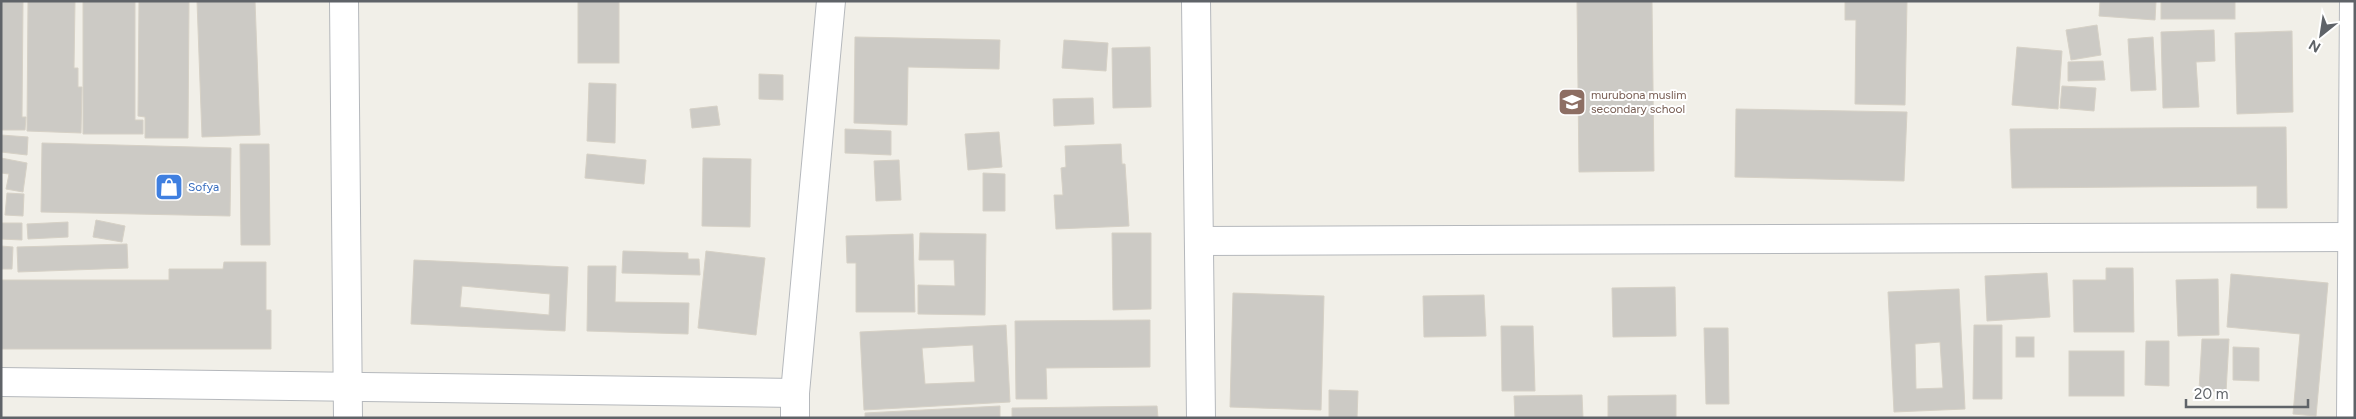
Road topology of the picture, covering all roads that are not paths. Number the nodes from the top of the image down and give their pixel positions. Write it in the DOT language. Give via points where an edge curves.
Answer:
graph roads {
  1 [pos="344,1"];
  2 [pos="830,1"];
  3 [pos="1196,1"];
  4 [pos="2354,1"];
  5 [pos="2352,237"];
  6 [pos="1199,242"];
  7 [pos="1,382"];
  8 [pos="348,387"];
  9 [pos="795,406"];
  10 [pos="348,418"];
  11 [pos="1201,418"];
  12 [pos="2351,418"];
  1 -- 8 [label="street"];
  2 -- 9 [label="street"];
  3 -- 6 [label="street"];
  4 -- 5 [label="street"];
  5 -- 6 [label="street"];
  5 -- 12 [label="street"];
  6 -- 11 [label="street"];
  7 -- 8 [label="street"];
  8 -- 9 [label="street"];
  8 -- 10 [label="street"];
}
